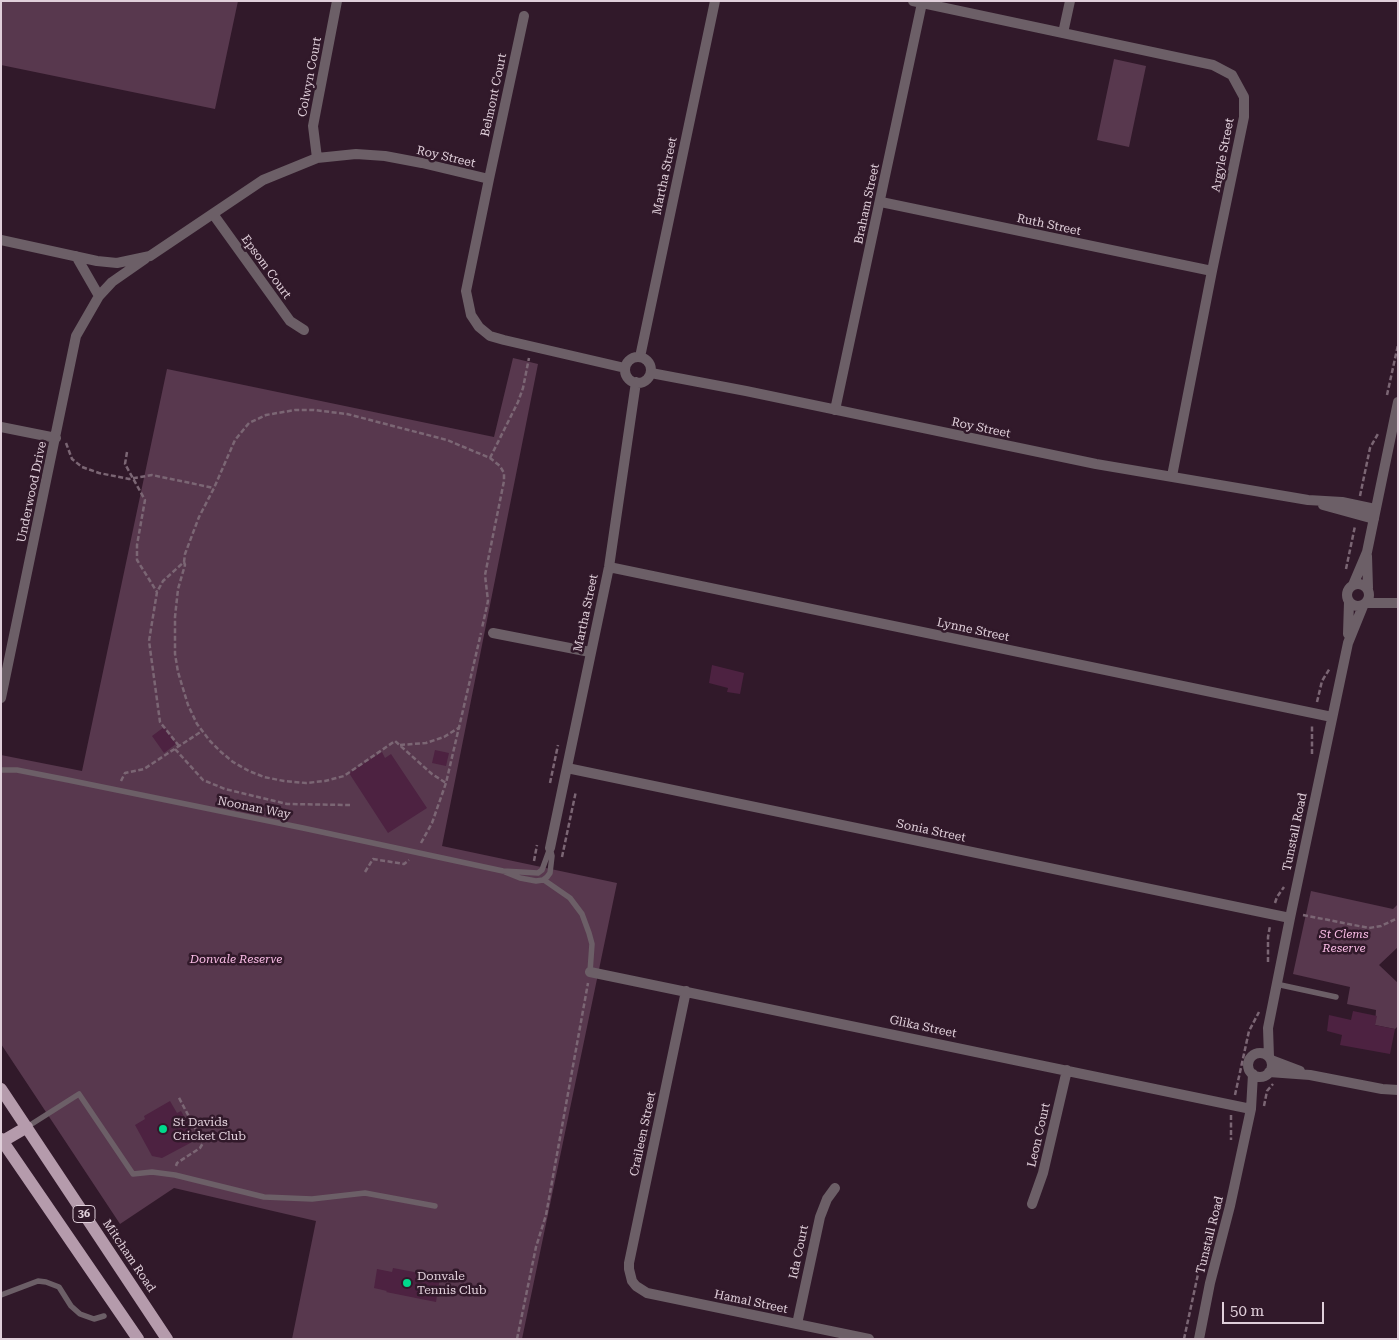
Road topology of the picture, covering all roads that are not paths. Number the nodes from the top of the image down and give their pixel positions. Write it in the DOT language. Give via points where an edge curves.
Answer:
graph roads {
  1 [pos="338,1"];
  2 [pos="715,1"];
  3 [pos="1070,1"];
  4 [pos="918,2"];
  5 [pos="524,16"];
  6 [pos="1064,32"];
  7 [pos="317,158"];
  8 [pos="489,180"];
  9 [pos="881,202"];
  10 [pos="213,214"];
  11 [pos="1,240"];
  12 [pos="76,256"];
  13 [pos="150,256"];
  14 [pos="1212,271"];
  15 [pos="99,296"];
  16 [pos="304,330"];
  17 [pos="640,357"];
  18 [pos="625,368"];
  19 [pos="651,373"];
  20 [pos="636,382"];
  21 [pos="1398,402"];
  22 [pos="835,410"];
  23 [pos="1,427"];
  24 [pos="61,439"];
  25 [pos="1172,476"];
  26 [pos="1374,514"];
  27 [pos="1367,552"];
  28 [pos="609,567"];
  29 [pos="1353,585"];
  30 [pos="1368,590"];
  31 [pos="1350,602"];
  32 [pos="1397,603"];
  33 [pos="1364,605"];
  34 [pos="493,633"];
  35 [pos="1348,643"];
  36 [pos="590,652"];
  37 [pos="1,698"];
  38 [pos="1332,716"];
  39 [pos="567,768"];
  40 [pos="1,770"];
  41 [pos="550,848"];
  42 [pos="542,870"];
  43 [pos="503,872"];
  44 [pos="544,880"];
  45 [pos="1290,918"];
  46 [pos="590,972"];
  47 [pos="1276,984"];
  48 [pos="686,991"];
  49 [pos="1336,997"];
  50 [pos="1268,1028"];
  51 [pos="1256,1054"];
  52 [pos="1270,1058"];
  53 [pos="1068,1070"];
  54 [pos="1253,1074"];
  55 [pos="1267,1074"];
  56 [pos="1310,1075"];
  57 [pos="1,1089"];
  58 [pos="1382,1089"];
  59 [pos="1398,1090"];
  60 [pos="1398,1095"];
  61 [pos="1251,1109"];
  62 [pos="27,1128"];
  63 [pos="2,1140"];
  64 [pos="835,1188"];
  65 [pos="1032,1204"];
  66 [pos="435,1206"];
  67 [pos="632,1281"];
  68 [pos="1,1295"];
  69 [pos="104,1316"];
  70 [pos="797,1324"];
  71 [pos="138,1339"];
  72 [pos="167,1339"];
  73 [pos="869,1339"];
  74 [pos="1199,1339"];
  1 -- 7 [label="street, Colwyn Court" via="313,126"];
  2 -- 17 [label="street, Martha Street"];
  3 -- 6 [label="street"];
  4 -- 6 [label="street, Argyle Street"];
  4 -- 9 [label="street, Braham Street"];
  5 -- 8 [label="street, Belmont Court"];
  6 -- 14 [label="street, Argyle Street" via="1213,65 1232,75 1244,97 1244,117"];
  7 -- 8 [label="street, Roy Street" via="356,154 385,156"];
  7 -- 10 [label="street, Roy Street" via="264,180"];
  8 -- 18 [label="street, Roy Street" via="466,291 471,316 490,336"];
  9 -- 14 [label="street, Ruth Street"];
  9 -- 22 [label="street, Braham Street"];
  10 -- 13 [label="street, Roy Street"];
  10 -- 16 [label="street, Epsom Court" via="290,321"];
  11 -- 12 [label="street, Roy Street"];
  12 -- 13 [label="street, Roy Street" via="117,263"];
  12 -- 15 [label="street"];
  13 -- 15 [label="street, Roy Street" via="112,282"];
  14 -- 25 [label="street, Argyle Street"];
  15 -- 24 [label="street, Underwood Drive" via="76,336"];
  17 -- 18 [label="street" via="630,359"];
  17 -- 19 [label="street" via="650,363"];
  18 -- 20 [label="street" via="628,377"];
  19 -- 20 [label="street" via="645,381"];
  19 -- 22 [label="street, Roy Street"];
  20 -- 28 [label="street, Martha Street"];
  21 -- 26 [label="street"];
  22 -- 25 [label="street, Roy Street" via="1096,464"];
  23 -- 24 [label="street"];
  24 -- 37 [label="street, Underwood Drive"];
  25 -- 26 [label="street, Roy Street" via="1308,500 1342,502"];
  26 -- 27 [label="street"];
  27 -- 29 [label="street"];
  27 -- 30 [label="street"];
  28 -- 36 [label="street, Martha Street"];
  28 -- 38 [label="street, Lynne Street"];
  29 -- 30 [label="street" via="1360,584"];
  29 -- 31 [label="street" via="1347,595"];
  30 -- 32 [label="street"];
  30 -- 33 [label="street" via="1370,595"];
  31 -- 33 [label="street" via="1355,606"];
  31 -- 35 [label="street, Tunstall Road"];
  32 -- 33 [label="street"];
  33 -- 35 [label="street, Tunstall Road"];
  34 -- 36 [label="street"];
  35 -- 38 [label="street, Tunstall Road"];
  36 -- 39 [label="street, Martha Street"];
  38 -- 45 [label="street, Tunstall Road"];
  39 -- 41 [label="street, Martha Street"];
  39 -- 45 [label="street, Sonia Street"];
  40 -- 43 [label="lane, Noonan Way" via="59,778"];
  41 -- 42 [label="lane, Martha Street"];
  41 -- 44 [label="lane, Martha Street" via="550,872"];
  42 -- 43 [label="lane, Noonan Way" via="535,874"];
  43 -- 44 [label="lane, Noonan Way" via="538,882"];
  44 -- 46 [label="lane" via="570,898 582,914 592,944"];
  45 -- 47 [label="street, Tunstall Road"];
  46 -- 48 [label="street, Glika Street"];
  47 -- 49 [label="lane"];
  47 -- 50 [label="street, Tunstall Road"];
  48 -- 53 [label="street, Glika Street"];
  48 -- 67 [label="street, Craileen Street" via="629,1263"];
  50 -- 51 [label="street, Tunstall Road"];
  50 -- 52 [label="street, Tunstall Road"];
  51 -- 52 [label="street" via="1263,1053"];
  51 -- 54 [label="street" via="1249,1063"];
  52 -- 55 [label="street" via="1272,1065"];
  52 -- 56 [label="street"];
  53 -- 61 [label="street, Glika Street"];
  53 -- 65 [label="street, Leon Court" via="1044,1173"];
  54 -- 55 [label="street"];
  54 -- 61 [label="street, Tunstall Road"];
  55 -- 56 [label="street"];
  55 -- 61 [label="street, Tunstall Road"];
  56 -- 58 [label="street"];
  57 -- 62 [label="main road, Mitcham Road / 36"];
  58 -- 59 [label="street"];
  58 -- 60 [label="street"];
  61 -- 74 [label="street, Tunstall Road"];
  62 -- 63 [label="main road"];
  62 -- 66 [label="lane" via="79,1094 133,1174 175,1175 264,1197 312,1199 365,1193"];
  62 -- 72 [label="main road, Mitcham Road / 36"];
  63 -- 71 [label="main road, 36"];
  64 -- 70 [label="street, Ida Court" via="827,1198 820,1217"];
  67 -- 70 [label="street, Hamal Street" via="647,1293"];
  68 -- 69 [label="lane" via="38,1281 46,1282 59,1287 80,1314 94,1319"];
  70 -- 73 [label="street, Hamal Street"];
}
